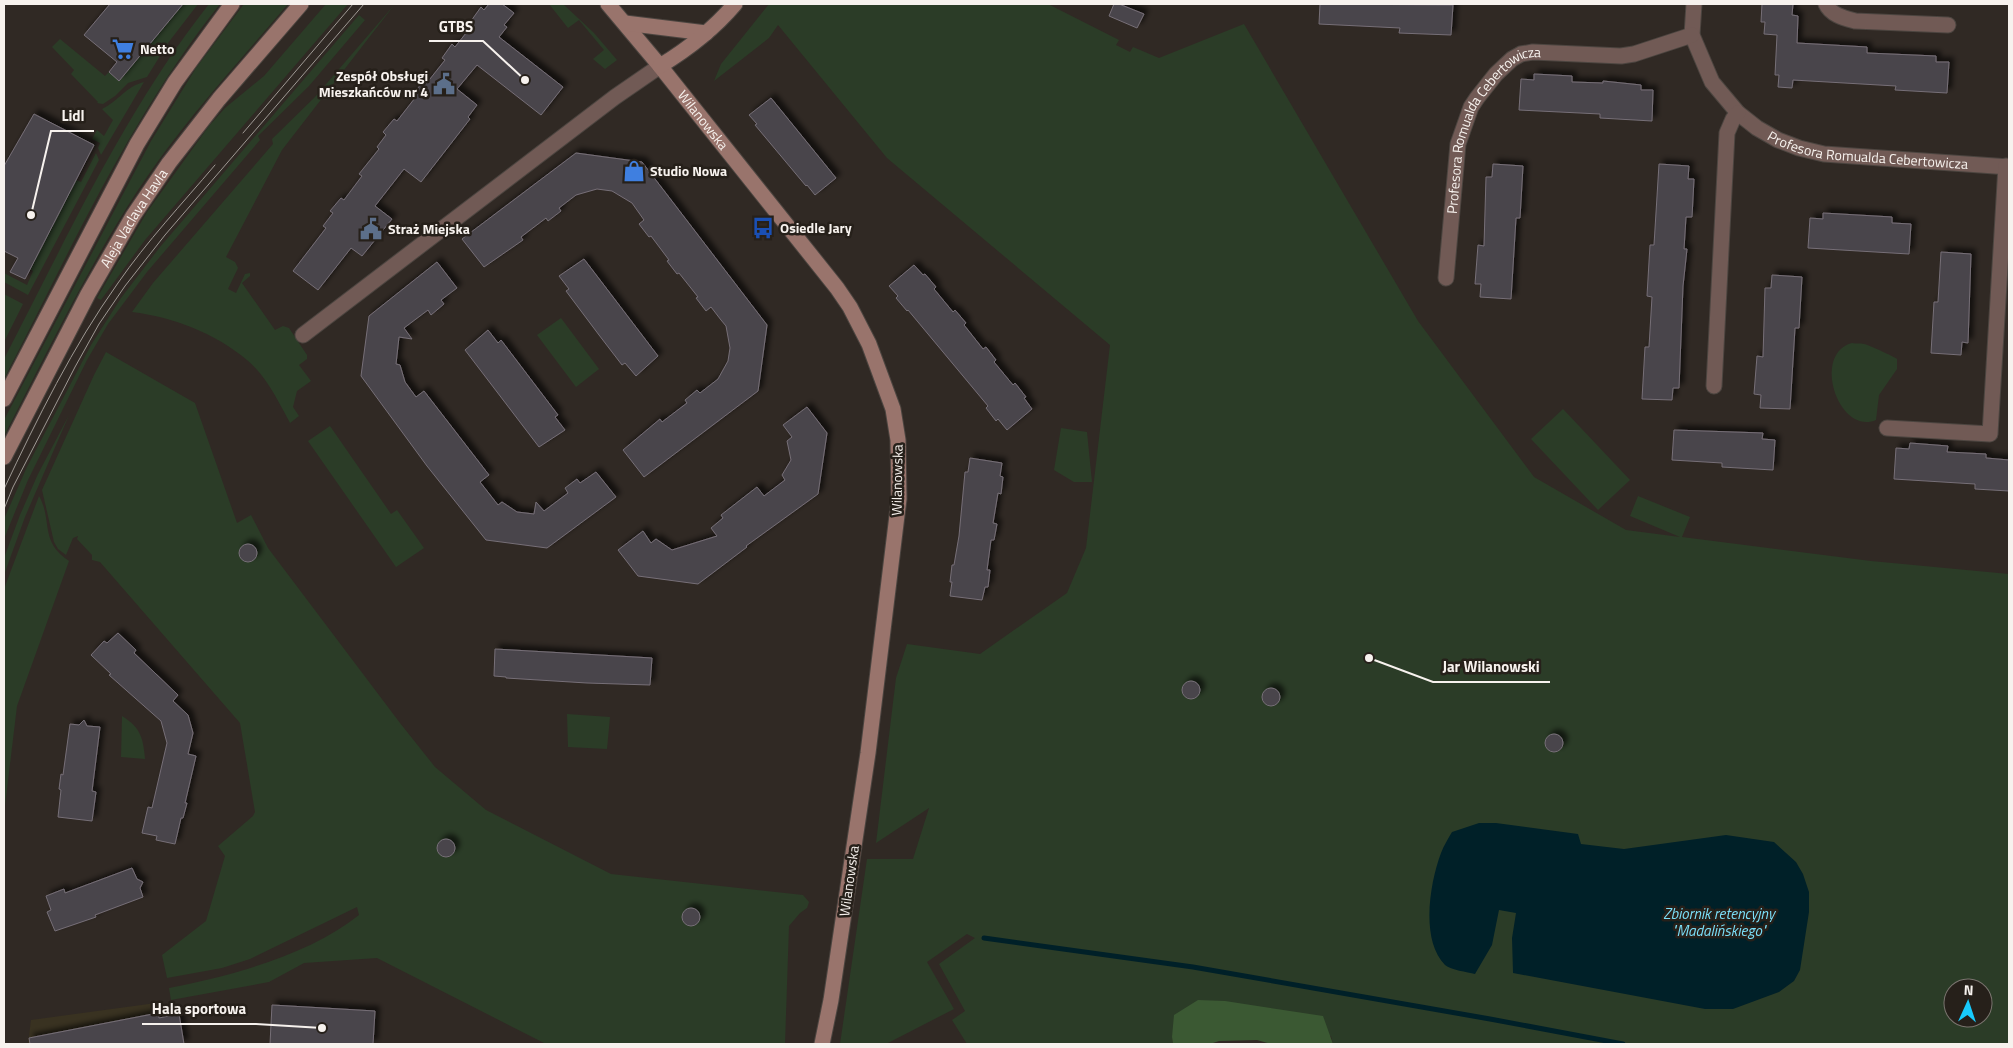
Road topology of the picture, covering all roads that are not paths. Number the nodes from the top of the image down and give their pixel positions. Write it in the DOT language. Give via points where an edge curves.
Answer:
graph roads {
  1 [pos="232,4"];
  2 [pos="301,4"];
  3 [pos="608,4"];
  4 [pos="735,4"];
  5 [pos="1694,4"];
  6 [pos="1826,4"];
  7 [pos="625,24"];
  8 [pos="1948,26"];
  9 [pos="706,33"];
  10 [pos="1692,35"];
  11 [pos="660,66"];
  12 [pos="1738,113"];
  13 [pos="2007,166"];
  14 [pos="1446,278"];
  15 [pos="303,335"];
  16 [pos="1714,386"];
  17 [pos="4,399"];
  18 [pos="1887,428"];
  19 [pos="4,457"];
  20 [pos="822,1044"];
  1 -- 17 [label="street, Aleja Vaclava Havla" via="175,82 137,144"];
  2 -- 19 [label="street, Aleja Vaclava Havla" via="214,106 133,216 88,294"];
  3 -- 7 [label="street, Wilanowska"];
  4 -- 9 [label="street"];
  5 -- 10 [label="street, Profesora Romualda Cebertowicza"];
  6 -- 8 [label="street" via="1829,10 1842,18 1856,21"];
  7 -- 9 [label="street"];
  7 -- 11 [label="street, Wilanowska"];
  9 -- 11 [label="street" via="690,48"];
  10 -- 12 [label="street, Profesora Romualda Cebertowicza" via="1712,82"];
  10 -- 14 [label="street, Profesora Romualda Cebertowicza" via="1621,56 1533,52 1512,59 1496,74 1471,107 1458,144"];
  11 -- 15 [label="street" via="614,97"];
  11 -- 20 [label="street, Wilanowska" via="850,307 869,344 893,409 898,440 898,498 866,762"];
  12 -- 13 [label="street, Profesora Romualda Cebertowicza" via="1778,140 1824,154"];
  12 -- 16 [label="street" via="1727,133"];
  13 -- 18 [label="street, Profesora Romualda Cebertowicza" via="1990,434"];
}
